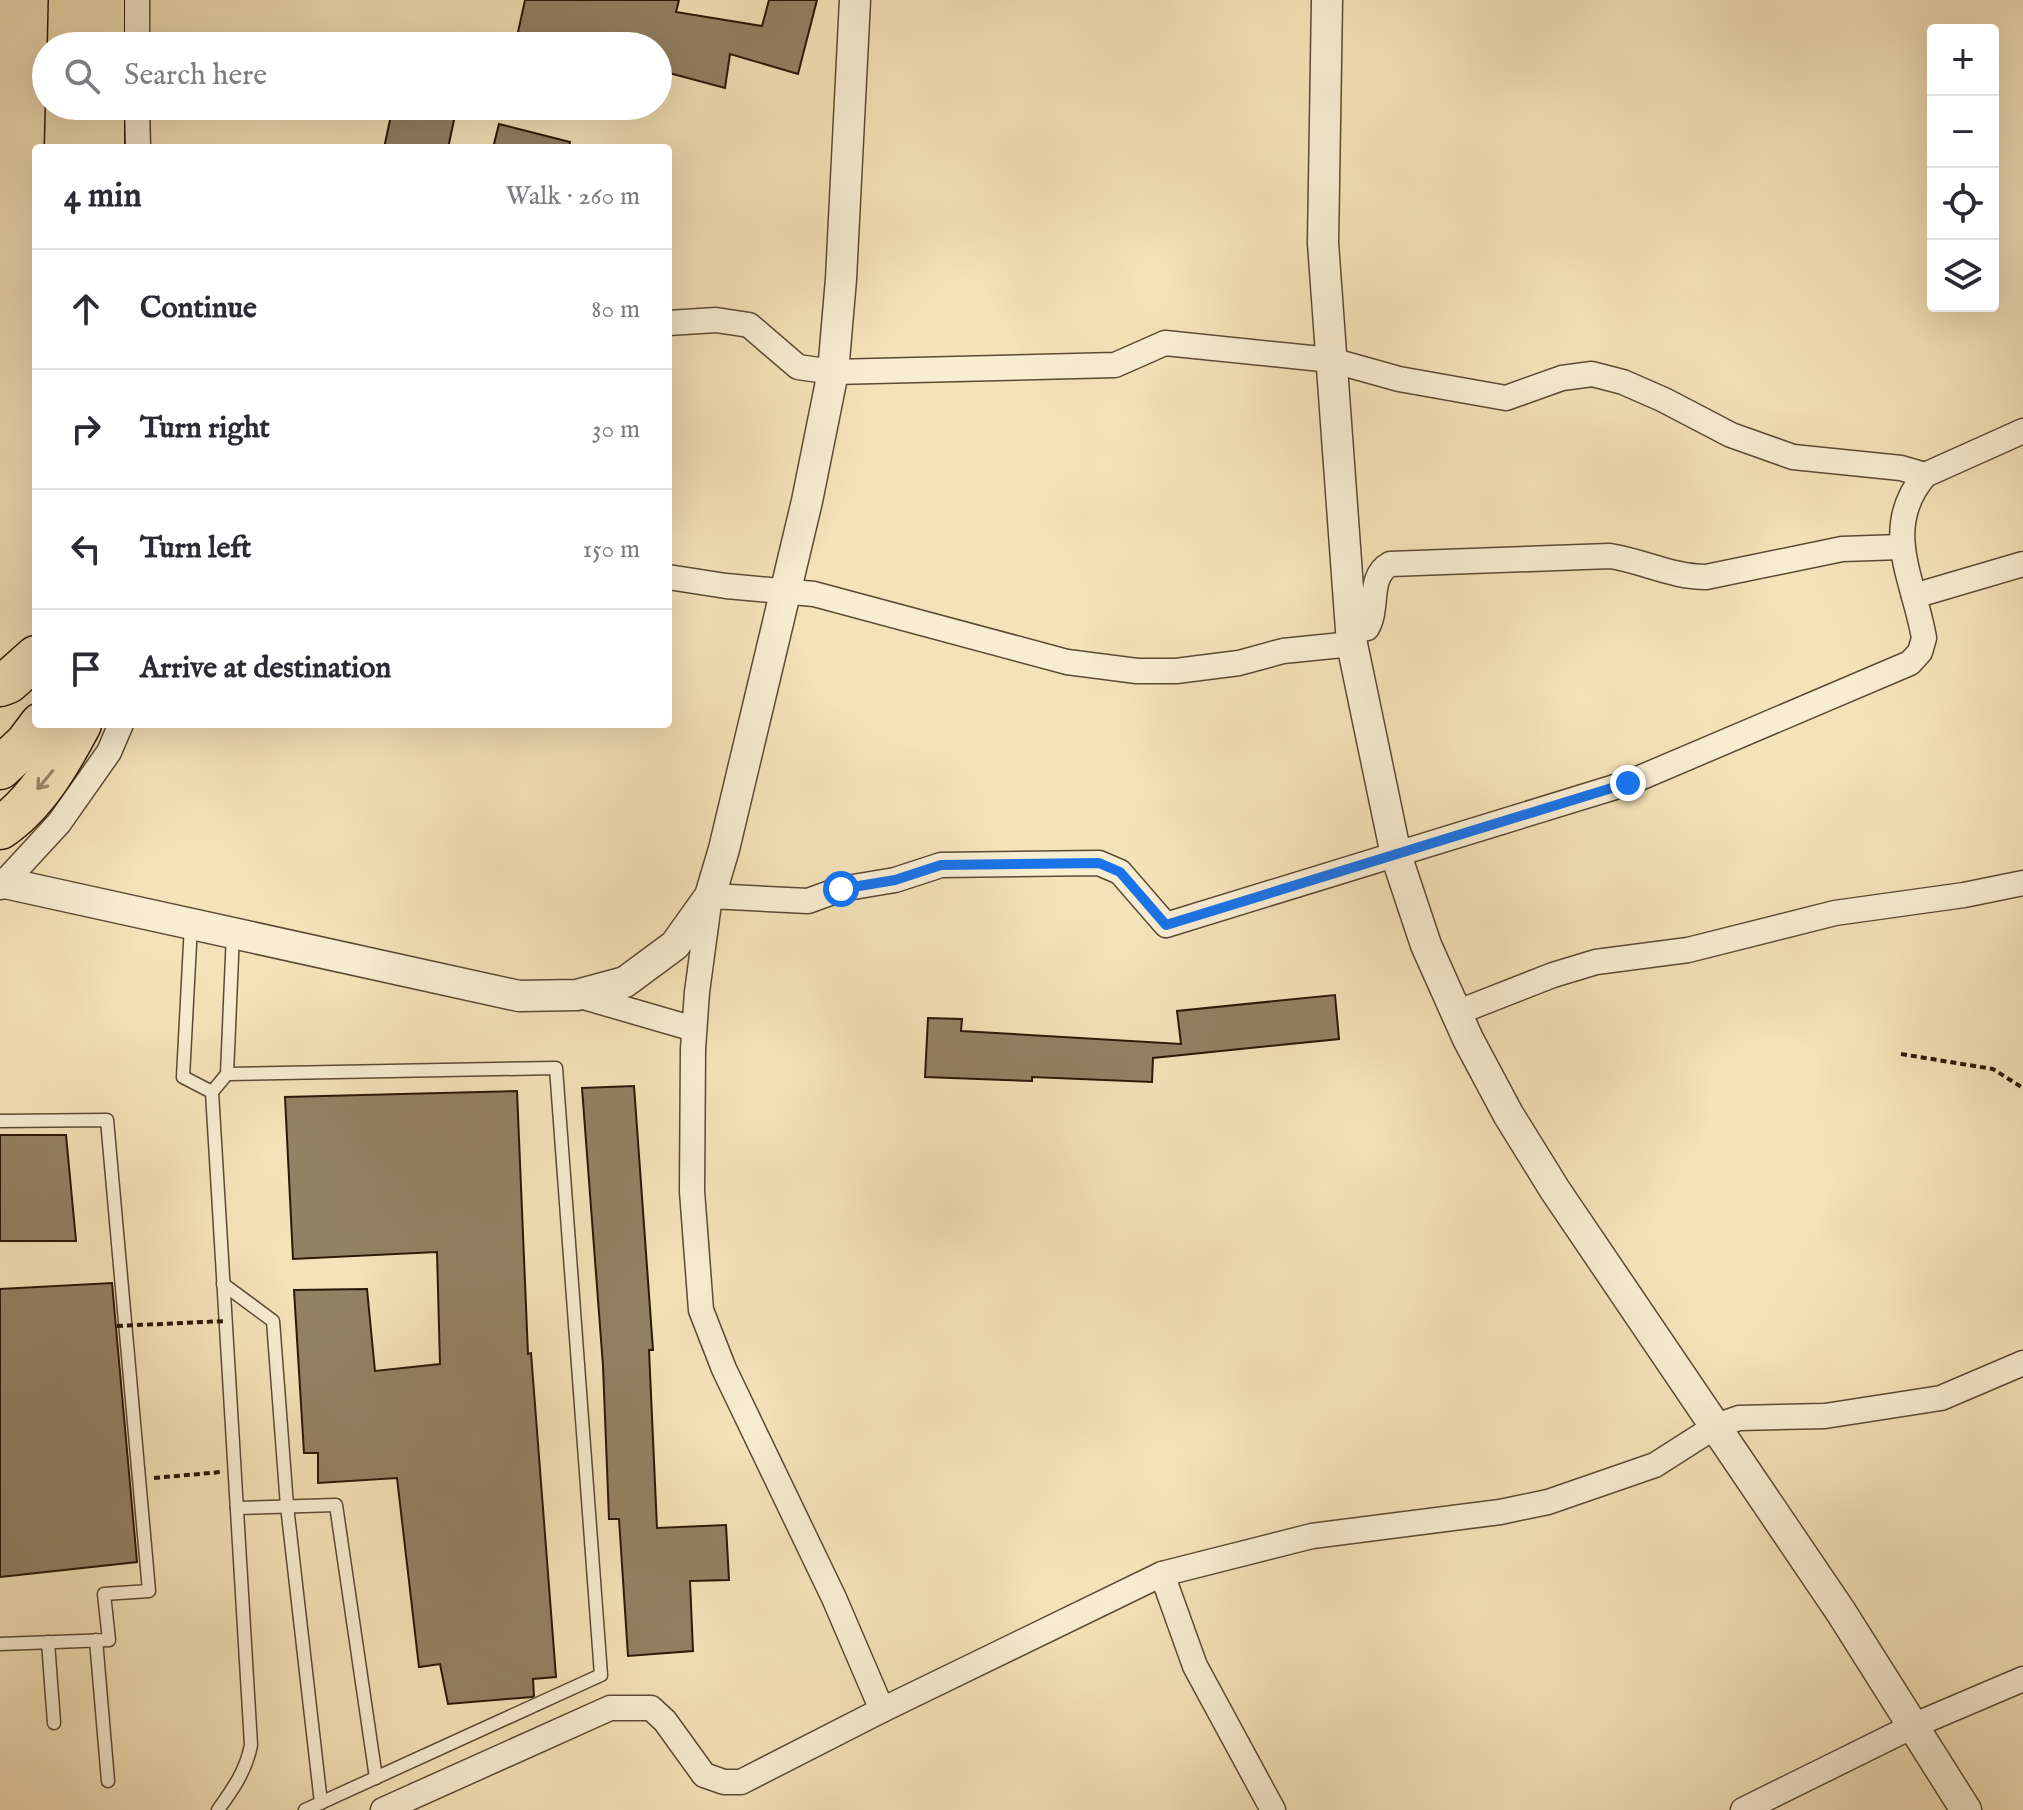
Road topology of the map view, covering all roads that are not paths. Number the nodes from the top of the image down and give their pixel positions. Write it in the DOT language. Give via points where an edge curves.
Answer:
graph roads {
  1 [pos="70,0"];
  2 [pos="103,0"];
  3 [pos="137,0"];
  4 [pos="855,0"];
  5 [pos="1327,0"];
  6 [pos="69,32"];
  7 [pos="103,32"];
  8 [pos="137,32"];
  9 [pos="67,120"];
  10 [pos="103,120"];
  11 [pos="137,120"];
  12 [pos="66,144"];
  13 [pos="103,144"];
  14 [pos="138,144"];
  15 [pos="672,323"];
  16 [pos="1331,360"];
  17 [pos="833,372"];
  18 [pos="2023,431"];
  19 [pos="1925,475"];
  20 [pos="1901,547"];
  21 [pos="2023,564"];
  22 [pos="672,578"];
  23 [pos="786,591"];
  24 [pos="1914,596"];
  25 [pos="1352,637"];
  26 [pos="32,661"];
  27 [pos="0,685"];
  28 [pos="32,703"];
  29 [pos="38,728"];
  30 [pos="78,728"];
  31 [pos="119,728"];
  32 [pos="0,739"];
  33 [pos="0,768"];
  34 [pos="0,828"];
  35 [pos="1396,855"];
  36 [pos="2023,883"];
  37 [pos="2,885"];
  38 [pos="710,896"];
  39 [pos="191,924"];
  40 [pos="233,933"];
  41 [pos="577,995"];
  42 [pos="1456,1013"];
  43 [pos="694,1029"];
  44 [pos="227,1074"];
  45 [pos="212,1092"];
  46 [pos="0,1121"];
  47 [pos="223,1284"];
  48 [pos="2023,1363"];
  49 [pos="1716,1426"];
  50 [pos="287,1506"];
  51 [pos="237,1508"];
  52 [pos="1162,1574"];
  53 [pos="96,1640"];
  54 [pos="48,1642"];
  55 [pos="0,1644"];
  56 [pos="2023,1679"];
  57 [pos="882,1710"];
  58 [pos="54,1723"];
  59 [pos="1915,1725"];
  60 [pos="376,1778"];
  61 [pos="108,1781"];
  62 [pos="321,1803"];
  63 [pos="218,1810"];
  64 [pos="305,1810"];
  65 [pos="383,1810"];
  66 [pos="1273,1810"];
  67 [pos="1743,1810"];
  68 [pos="1966,1810"];
  1 -- 6 [label="highway"];
  2 -- 7 [label="highway"];
  3 -- 8 [label="street"];
  4 -- 17 [label="street"];
  5 -- 16 [label="street" via="1323,243"];
  9 -- 12 [label="highway"];
  10 -- 13 [label="highway"];
  11 -- 14 [label="street"];
  15 -- 17 [label="street" via="716,320 749,325 798,367"];
  16 -- 17 [label="street" via="1165,343 1115,365"];
  16 -- 19 [label="street" via="1399,379 1506,398 1562,378 1592,374 1623,382 1731,435 1793,457"];
  16 -- 25 [label="street"];
  17 -- 23 [label="street"];
  18 -- 19 [label="street"];
  19 -- 20 [label="street" via="1906,504"];
  20 -- 24 [label="street"];
  20 -- 25 [label="street" via="1842,549 1706,577 1668,573 1610,556 1390,564 1376,579 1373,618"];
  21 -- 24 [label="street"];
  22 -- 23 [label="street"];
  23 -- 25 [label="street" via="1067,662 1137,671 1239,663"];
  23 -- 38 [label="street"];
  24 -- 35 [label="street" via="1924,638 1910,663 1628,783"];
  25 -- 35 [label="street"];
  26 -- 27 [label="highway"];
  28 -- 32 [label="highway"];
  29 -- 33 [label="highway"];
  30 -- 34 [label="highway, one-way" via="58,766"];
  31 -- 37 [label="street" via="109,752 59,823"];
  35 -- 38 [label="street" via="1166,925 1120,872 1099,863 941,865 808,901"];
  35 -- 42 [label="street"];
  36 -- 42 [label="street" via="1835,913 1688,950 1596,962"];
  37 -- 39 [label="street"];
  38 -- 41 [label="street" via="675,945 625,982"];
  38 -- 43 [label="street"];
  39 -- 40 [label="street"];
  39 -- 45 [label="lane" via="183,1077"];
  40 -- 41 [label="street" via="519,996"];
  40 -- 44 [label="lane"];
  41 -- 43 [label="street"];
  42 -- 49 [label="street" via="1555,1190"];
  43 -- 57 [label="street" via="692,1191 701,1310"];
  44 -- 45 [label="lane"];
  44 -- 60 [label="lane" via="556,1068 601,1675"];
  45 -- 47 [label="lane"];
  46 -- 53 [label="lane" via="107,1120 149,1591 104,1594 109,1640"];
  47 -- 50 [label="lane" via="273,1321"];
  47 -- 51 [label="lane"];
  48 -- 49 [label="street" via="1941,1398 1825,1416 1739,1418"];
  49 -- 52 [label="street" via="1655,1465 1548,1502 1312,1536"];
  49 -- 59 [label="street"];
  50 -- 51 [label="lane"];
  50 -- 60 [label="lane" via="336,1505"];
  50 -- 62 [label="lane"];
  51 -- 63 [label="lane" via="251,1745 239,1781"];
  52 -- 57 [label="street"];
  52 -- 66 [label="street" via="1195,1666"];
  53 -- 54 [label="lane"];
  53 -- 61 [label="lane"];
  54 -- 55 [label="lane"];
  54 -- 58 [label="lane"];
  56 -- 59 [label="street"];
  57 -- 65 [label="street" via="741,1782 724,1782 704,1775 651,1708 610,1708"];
  59 -- 67 [label="street"];
  59 -- 68 [label="street"];
  60 -- 62 [label="lane"];
  62 -- 64 [label="lane"];
}
